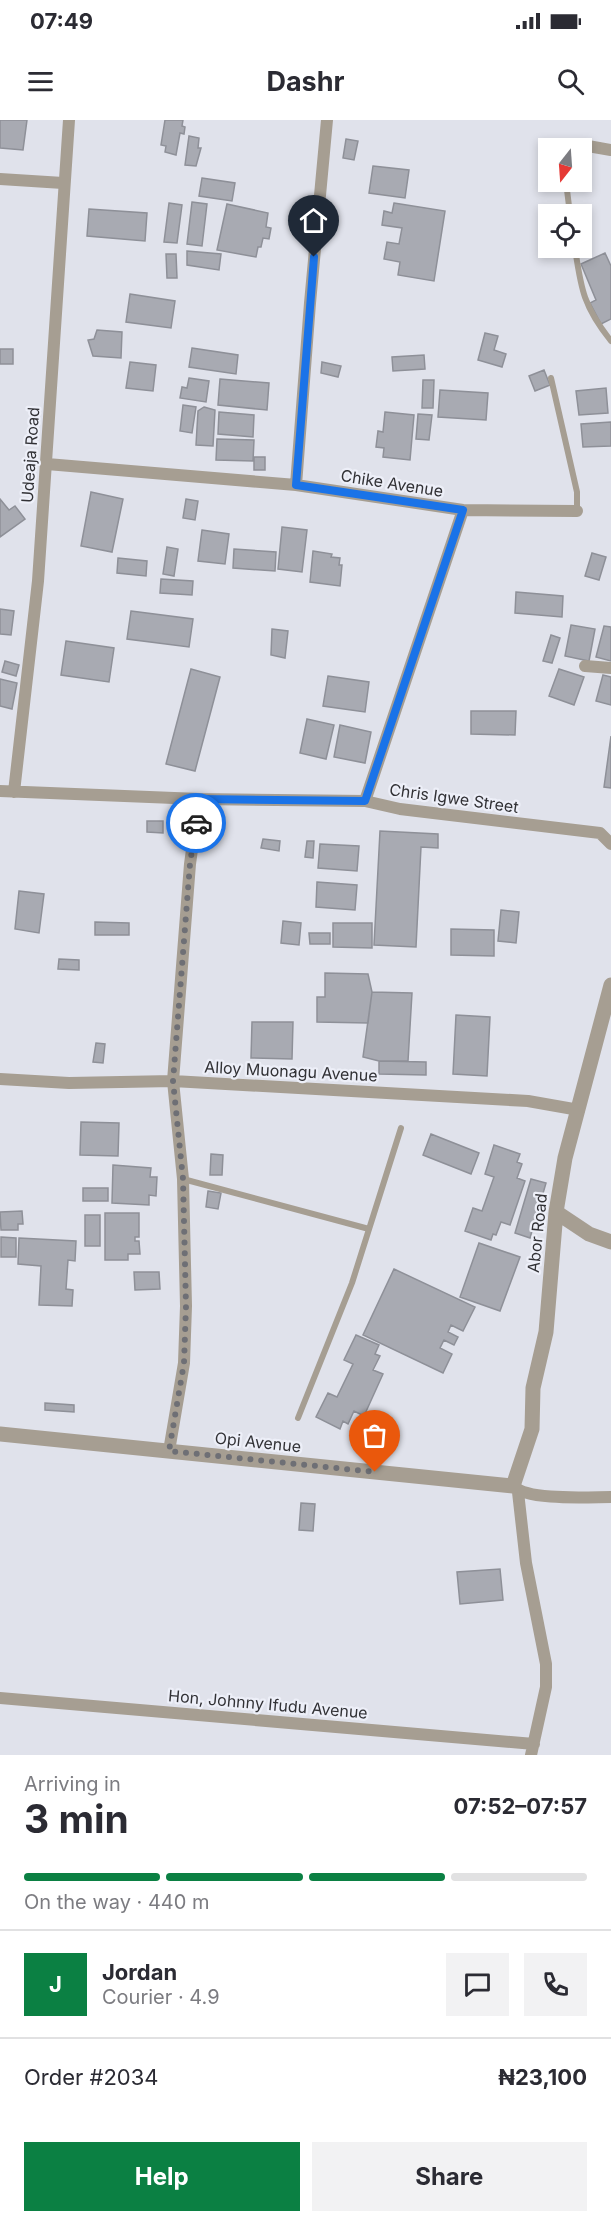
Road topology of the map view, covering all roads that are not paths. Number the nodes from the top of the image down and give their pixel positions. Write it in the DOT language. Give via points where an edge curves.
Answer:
graph roads {
  1 [pos="69,120"];
  2 [pos="327,120"];
  3 [pos="592,147"];
  4 [pos="611,150"];
  5 [pos="0,179"];
  6 [pos="63,183"];
  7 [pos="577,258"];
  8 [pos="611,341"];
  9 [pos="551,378"];
  10 [pos="46,464"];
  11 [pos="296,485"];
  12 [pos="463,510"];
  13 [pos="577,511"];
  14 [pos="585,666"];
  15 [pos="611,668"];
  16 [pos="0,791"];
  17 [pos="14,792"];
  18 [pos="199,799"];
  19 [pos="365,801"];
  20 [pos="611,844"];
  21 [pos="611,985"];
  22 [pos="0,1079"];
  23 [pos="173,1081"];
  24 [pos="579,1110"];
  25 [pos="401,1128"];
  26 [pos="183,1179"];
  27 [pos="556,1212"];
  28 [pos="369,1229"];
  29 [pos="611,1242"];
  30 [pos="298,1418"];
  31 [pos="0,1434"];
  32 [pos="169,1451"];
  33 [pos="515,1489"];
  34 [pos="611,1497"];
  35 [pos="0,1698"];
  36 [pos="533,1749"];
  1 -- 6 [label="street, Udeaja Road"];
  2 -- 11 [label="street"];
  3 -- 4 [label="street"];
  5 -- 6 [label="street"];
  6 -- 10 [label="street, Udeaja Road"];
  7 -- 8 [label="lane" via="585,302"];
  9 -- 13 [label="lane" via="577,492"];
  10 -- 11 [label="street, Chike Avenue"];
  10 -- 17 [label="street, Udeaja Road" via="38,581"];
  11 -- 12 [label="street, Chike Avenue"];
  12 -- 13 [label="street"];
  12 -- 19 [label="street, Chike Avenue"];
  14 -- 15 [label="street"];
  16 -- 17 [label="street, Chris Igwe Street"];
  17 -- 18 [label="street, Chris Igwe Street"];
  18 -- 19 [label="street, Chris Igwe Street"];
  18 -- 23 [label="street"];
  19 -- 20 [label="street, Chris Igwe Street" via="400,809 600,833"];
  21 -- 24 [label="street, Abor Road"];
  22 -- 23 [label="street, Alloy Muonagu Avenue" via="69,1083"];
  23 -- 24 [label="street, Alloy Muonagu Avenue" via="528,1101"];
  23 -- 26 [label="street"];
  24 -- 27 [label="street, Abor Road"];
  25 -- 28 [label="lane"];
  26 -- 28 [label="lane"];
  26 -- 32 [label="street" via="184,1363"];
  27 -- 29 [label="street" via="589,1234"];
  27 -- 33 [label="street, Abor Road" via="546,1332 533,1388 532,1429"];
  28 -- 30 [label="lane" via="352,1283"];
  31 -- 32 [label="street, Opi Avenue"];
  32 -- 33 [label="street, Opi Avenue"];
  33 -- 34 [label="street" via="548,1495"];
  33 -- 36 [label="street" via="525,1563 546,1664 546,1687"];
  35 -- 36 [label="street, Hon, Johnny Ifudu Avenue"];
}
